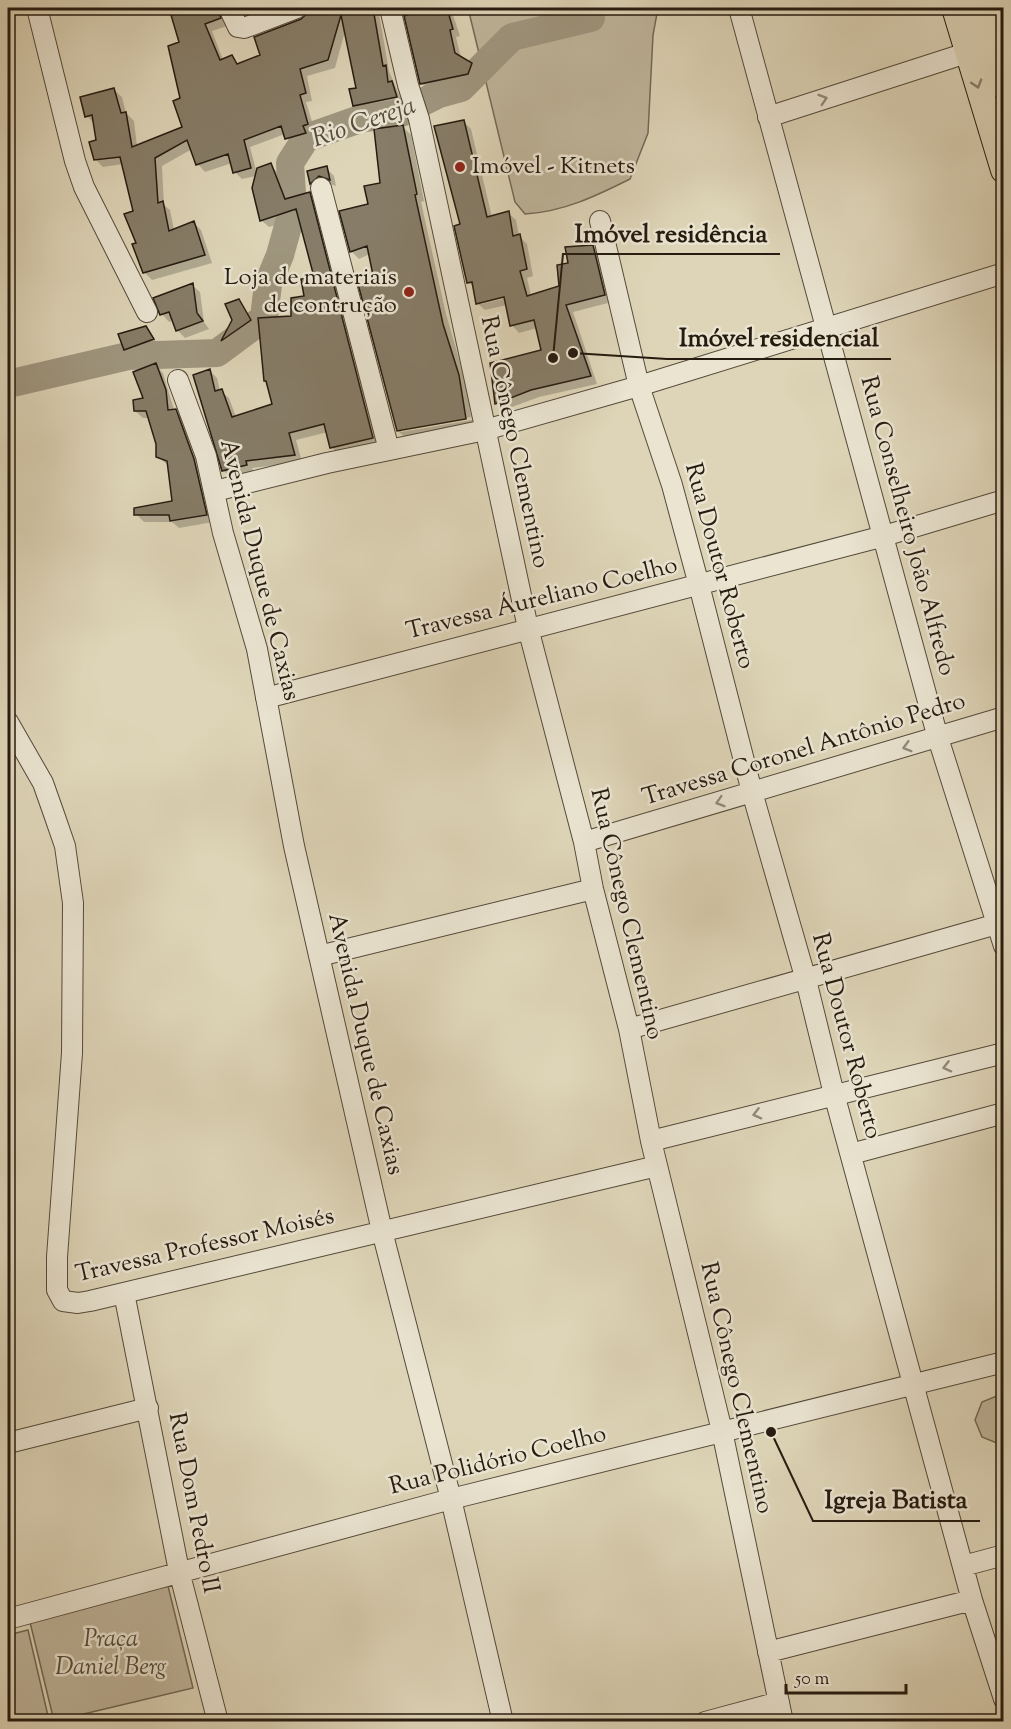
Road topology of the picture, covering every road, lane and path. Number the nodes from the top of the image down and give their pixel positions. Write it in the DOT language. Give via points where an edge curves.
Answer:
graph roads {
  1 [pos="37,8"];
  2 [pos="229,8"];
  3 [pos="297,8"];
  4 [pos="390,8"];
  5 [pos="739,8"];
  6 [pos="955,8"];
  7 [pos="981,8"];
  8 [pos="988,46"];
  9 [pos="1004,86"];
  10 [pos="768,117"];
  11 [pos="1004,170"];
  12 [pos="321,188"];
  13 [pos="600,220"];
  14 [pos="1004,273"];
  15 [pos="147,312"];
  16 [pos="827,327"];
  17 [pos="178,380"];
  18 [pos="639,386"];
  19 [pos="485,430"];
  20 [pos="389,450"];
  21 [pos="214,491"];
  22 [pos="1004,500"];
  23 [pos="884,536"];
  24 [pos="699,585"];
  25 [pos="528,628"];
  26 [pos="266,698"];
  27 [pos="1004,717"];
  28 [pos="8,722"];
  29 [pos="938,738"];
  30 [pos="752,792"];
  31 [pos="584,842"];
  32 [pos="593,890"];
  33 [pos="1000,923"];
  34 [pos="1004,946"];
  35 [pos="320,956"];
  36 [pos="806,980"];
  37 [pos="628,1029"];
  38 [pos="1004,1053"];
  39 [pos="834,1094"];
  40 [pos="1004,1113"];
  41 [pos="651,1141"];
  42 [pos="851,1154"];
  43 [pos="657,1166"];
  44 [pos="381,1231"];
  45 [pos="124,1293"];
  46 [pos="1004,1362"];
  47 [pos="915,1385"];
  48 [pos="148,1408"];
  49 [pos="722,1431"];
  50 [pos="8,1443"];
  51 [pos="451,1499"];
  52 [pos="1004,1555"];
  53 [pos="963,1566"];
  54 [pos="179,1571"];
  55 [pos="972,1600"];
  56 [pos="8,1619"];
  57 [pos="768,1652"];
  58 [pos="1004,1699"];
  59 [pos="779,1702"];
  60 [pos="218,1722"];
  61 [pos="503,1722"];
  62 [pos="705,1722"];
  63 [pos="783,1722"];
  1 -- 15 [label="street" via="75,161"];
  2 -- 3 [label="street" via="234,22 244,28"];
  4 -- 19 [label="street, Rua Cônego Clementino" via="419,119"];
  5 -- 10 [label="street, Rua Conselheiro João Alfredo"];
  6 -- 8 [label="main road"];
  7 -- 8 [label="main road"];
  8 -- 9 [label="main road"];
  10 -- 8 [label="street, one-way"];
  8 -- 11 [label="main road, one-way"];
  10 -- 16 [label="street, Rua Conselheiro João Alfredo"];
  12 -- 20 [label="street"];
  13 -- 18 [label="street, Rua Doutor Roberto"];
  14 -- 16 [label="street"];
  16 -- 18 [label="street"];
  16 -- 23 [label="street, Rua Conselheiro João Alfredo"];
  17 -- 21 [label="street, Avenida Duque de Caxias" via="206,456"];
  18 -- 19 [label="street"];
  18 -- 24 [label="street, Rua Doutor Roberto" via="672,485"];
  19 -- 20 [label="street"];
  19 -- 25 [label="street, Rua Cônego Clementino"];
  20 -- 21 [label="street"];
  21 -- 26 [label="street, Avenida Duque de Caxias" via="257,649"];
  22 -- 23 [label="street, Travessa Áureliano Coelho"];
  23 -- 24 [label="street, Travessa Áureliano Coelho"];
  23 -- 29 [label="street, Rua Conselheiro João Alfredo"];
  24 -- 25 [label="street, Travessa Áureliano Coelho"];
  24 -- 30 [label="street, Rua Doutor Roberto"];
  25 -- 26 [label="street, Travessa Áureliano Coelho"];
  25 -- 31 [label="street, Rua Cônego Clementino"];
  26 -- 35 [label="street, Avenida Duque de Caxias"];
  27 -- 29 [label="street, Travessa Coronel Antônio Pedro"];
  28 -- 45 [label="street, Travessa Professor Moisés" via="43,783 65,846 74,903 72,1053 58,1235 58,1296 78,1304"];
  29 -- 30 [label="street, Travessa Coronel Antônio Pedro, one-way"];
  29 -- 33 [label="street, Rua Conselheiro João Alfredo"];
  30 -- 31 [label="street, Travessa Coronel Antônio Pedro, one-way"];
  30 -- 36 [label="street, Rua Doutor Roberto"];
  31 -- 32 [label="street, Rua Cônego Clementino"];
  32 -- 35 [label="street"];
  32 -- 37 [label="street, Rua Cônego Clementino"];
  33 -- 34 [label="street, Rua Conselheiro João Alfredo"];
  33 -- 36 [label="street"];
  35 -- 44 [label="street, Avenida Duque de Caxias"];
  36 -- 37 [label="street"];
  36 -- 39 [label="street, Rua Doutor Roberto"];
  37 -- 41 [label="street, Rua Cônego Clementino"];
  38 -- 39 [label="street, one-way"];
  39 -- 41 [label="street, one-way"];
  39 -- 42 [label="street, Rua Doutor Roberto"];
  40 -- 42 [label="street"];
  41 -- 43 [label="street, Rua Cônego Clementino"];
  42 -- 47 [label="street, Rua Doutor Roberto"];
  43 -- 44 [label="street, Travessa Professor Moisés"];
  43 -- 49 [label="street, Rua Cônego Clementino"];
  44 -- 45 [label="street, Travessa Professor Moisés"];
  44 -- 51 [label="street, Avenida Duque de Caxias"];
  45 -- 48 [label="street, Rua Dom Pedro II"];
  46 -- 47 [label="street, Rua Polidório Coelho"];
  47 -- 49 [label="street, Rua Polidório Coelho"];
  47 -- 53 [label="street, Rua Doutor Roberto"];
  48 -- 50 [label="street"];
  48 -- 54 [label="street, Rua Dom Pedro II"];
  49 -- 51 [label="street, Rua Polidório Coelho"];
  49 -- 57 [label="street, Rua Cônego Clementino"];
  51 -- 54 [label="street, Rua Polidório Coelho"];
  51 -- 61 [label="street, Avenida Duque de Caxias"];
  52 -- 53 [label="street"];
  53 -- 55 [label="street, Rua Doutor Roberto"];
  54 -- 56 [label="street, Rua Polidório Coelho"];
  54 -- 60 [label="street, Rua Dom Pedro II"];
  55 -- 57 [label="street"];
  55 -- 58 [label="street, Rua Doutor Roberto"];
  57 -- 59 [label="street, Rua Cônego Clementino"];
  59 -- 62 [label="street"];
  59 -- 63 [label="street, Rua Cônego Clementino"];
}
